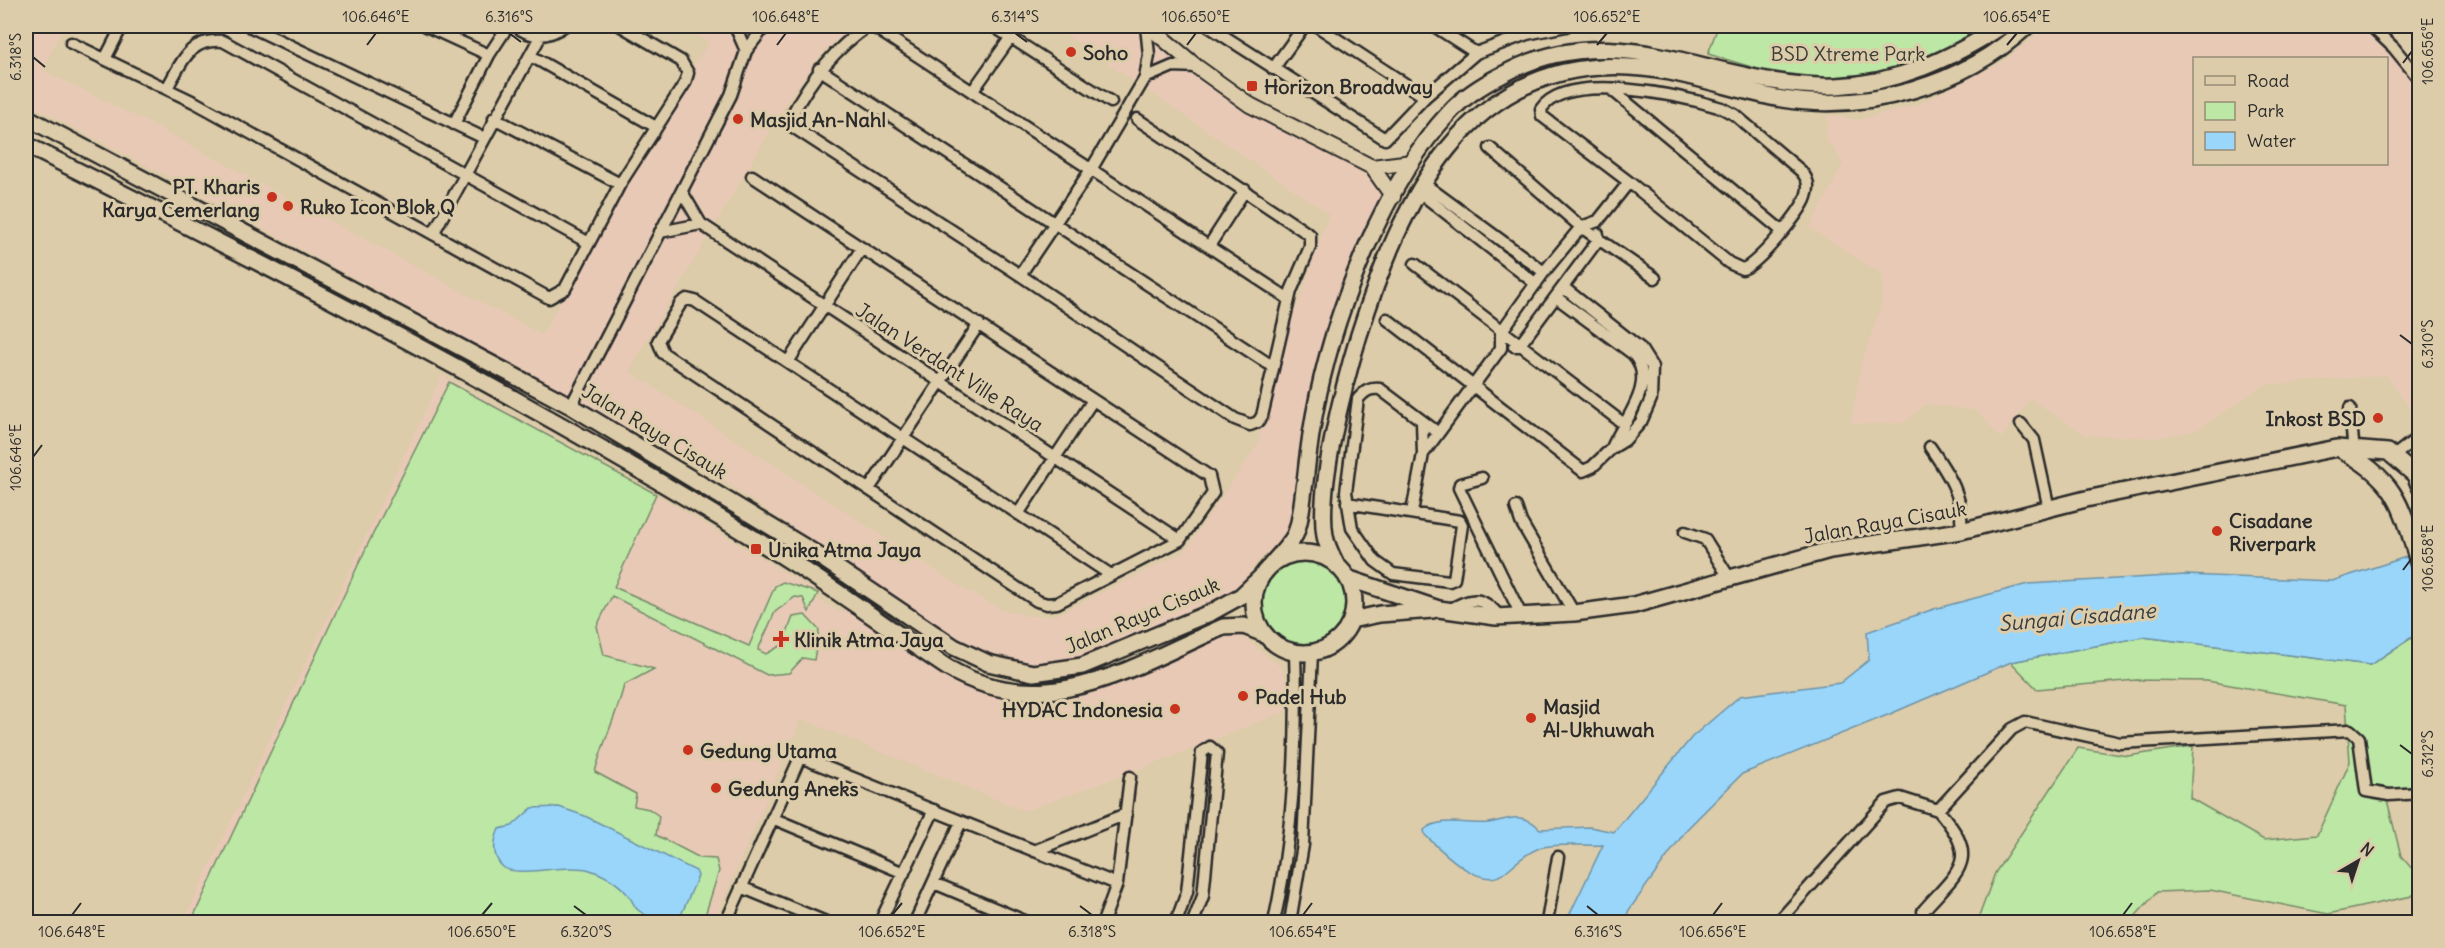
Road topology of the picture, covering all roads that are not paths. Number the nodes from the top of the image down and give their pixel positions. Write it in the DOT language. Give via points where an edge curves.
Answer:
graph roads {
  1 [pos="122,26"];
  2 [pos="249,26"];
  3 [pos="426,26"];
  4 [pos="508,26"];
  5 [pos="516,26"];
  6 [pos="564,26"];
  7 [pos="621,26"];
  8 [pos="735,26"];
  9 [pos="765,26"];
  10 [pos="870,26"];
  11 [pos="993,26"];
  12 [pos="1147,26"];
  13 [pos="1208,26"];
  14 [pos="1304,26"];
  15 [pos="1317,26"];
  16 [pos="1434,26"];
  17 [pos="1566,26"];
  18 [pos="2002,26"];
  19 [pos="2027,26"];
  20 [pos="2371,26"];
  21 [pos="1527,30"];
  22 [pos="541,35"];
  23 [pos="1011,37"];
  24 [pos="70,43"];
  25 [pos="746,51"];
  26 [pos="1476,53"];
  27 [pos="489,55"];
  28 [pos="531,56"];
  29 [pos="105,59"];
  30 [pos="1197,67"];
  31 [pos="819,69"];
  32 [pos="1273,69"];
  33 [pos="1145,78"];
  34 [pos="2420,80"];
  35 [pos="1490,81"];
  36 [pos="167,88"];
  37 [pos="1611,90"];
  38 [pos="972,92"];
  39 [pos="1425,97"];
  40 [pos="1503,98"];
  41 [pos="1111,102"];
  42 [pos="26,117"];
  43 [pos="494,118"];
  44 [pos="1137,118"];
  45 [pos="454,124"];
  46 [pos="656,127"];
  47 [pos="484,138"];
  48 [pos="26,145"];
  49 [pos="1490,148"];
  50 [pos="1412,162"];
  51 [pos="1372,167"];
  52 [pos="1092,168"];
  53 [pos="464,174"];
  54 [pos="752,176"];
  55 [pos="1629,182"];
  56 [pos="620,184"];
  57 [pos="1421,187"];
  58 [pos="1245,190"];
  59 [pos="682,192"];
  60 [pos="1393,197"];
  61 [pos="1445,205"];
  62 [pos="1598,221"];
  63 [pos="701,224"];
  64 [pos="1054,224"];
  65 [pos="1581,227"];
  66 [pos="1782,231"];
  67 [pos="660,232"];
  68 [pos="433,234"];
  69 [pos="1370,240"];
  70 [pos="1598,240"];
  71 [pos="589,243"];
  72 [pos="1209,246"];
  73 [pos="1389,247"];
  74 [pos="862,248"];
  75 [pos="1415,264"];
  76 [pos="1544,272"];
  77 [pos="1020,275"];
  78 [pos="1654,278"];
  79 [pos="1536,284"];
  80 [pos="1564,288"];
  81 [pos="1557,298"];
  82 [pos="1289,299"];
  83 [pos="824,306"];
  84 [pos="1387,319"];
  85 [pos="979,324"];
  86 [pos="1501,332"];
  87 [pos="1519,346"];
  88 [pos="1501,348"];
  89 [pos="1636,351"];
  90 [pos="788,362"];
  91 [pos="1272,366"];
  92 [pos="941,382"];
  93 [pos="1474,386"];
  94 [pos="1094,400"];
  95 [pos="572,406"];
  96 [pos="2350,408"];
  97 [pos="1422,421"];
  98 [pos="1624,424"];
  99 [pos="2021,424"];
  100 [pos="1437,432"];
  101 [pos="2420,436"];
  102 [pos="903,438"];
  103 [pos="1930,447"];
  104 [pos="1612,448"];
  105 [pos="2354,452"];
  106 [pos="1423,454"];
  107 [pos="2395,455"];
  108 [pos="1056,458"];
  109 [pos="1482,478"];
  110 [pos="2420,487"];
  111 [pos="869,489"];
  112 [pos="1347,502"];
  113 [pos="1516,507"];
  114 [pos="2049,509"];
  115 [pos="1412,513"];
  116 [pos="1018,514"];
  117 [pos="1960,531"];
  118 [pos="1685,532"];
  119 [pos="1180,540"];
  120 [pos="1271,565"];
  121 [pos="2420,569"];
  122 [pos="1342,572"];
  123 [pos="1111,575"];
  124 [pos="1261,577"];
  125 [pos="1730,579"];
  126 [pos="1444,610"];
  127 [pos="1574,613"];
  128 [pos="1522,616"];
  129 [pos="1351,620"];
  130 [pos="1264,634"];
  131 [pos="1295,653"];
  132 [pos="1312,653"];
  133 [pos="1130,777"];
  134 [pos="2420,793"];
  135 [pos="934,810"];
  136 [pos="1938,810"];
  137 [pos="1125,813"];
  138 [pos="772,819"];
  139 [pos="962,822"];
  140 [pos="1034,851"];
  141 [pos="1558,857"];
  142 [pos="904,873"];
  143 [pos="934,884"];
  144 [pos="1116,884"];
  145 [pos="741,887"];
  146 [pos="1187,892"];
  147 [pos="1203,896"];
  148 [pos="1279,901"];
  149 [pos="1295,903"];
  150 [pos="1923,911"];
  151 [pos="726,922"];
  152 [pos="826,922"];
  153 [pos="880,922"];
  154 [pos="915,922"];
  155 [pos="1027,922"];
  156 [pos="1103,922"];
  157 [pos="1176,922"];
  158 [pos="1193,922"];
  159 [pos="1274,922"];
  160 [pos="1290,922"];
  161 [pos="1547,922"];
  162 [pos="1778,922"];
  1 -- 29 [label="street"];
  2 -- 45 [label="street"];
  3 -- 27 [label="street"];
  4 -- 27 [label="street"];
  5 -- 22 [label="street"];
  6 -- 22 [label="street"];
  7 -- 46 [label="street" via="681,61 687,69 685,83"];
  8 -- 25 [label="street"];
  9 -- 25 [label="street"];
  10 -- 31 [label="street" via="832,54"];
  10 -- 38 [label="street"];
  11 -- 23 [label="street"];
  12 -- 30 [label="street"];
  12 -- 33 [label="street" via="1149,55"];
  13 -- 32 [label="street"];
  14 -- 32 [label="street"];
  15 -- 39 [label="street"];
  16 -- 26 [label="street"];
  17 -- 21 [label="street"];
  18 -- 35 [label="main road" via="1919,70 1858,84 1784,82 1612,48 1542,58"];
  19 -- 40 [label="main road" via="1966,69 1921,88 1886,97 1820,102 1783,99 1630,67 1582,68 1526,85"];
  20 -- 34 [label="street"];
  21 -- 26 [label="street"];
  22 -- 28 [label="street"];
  23 -- 38 [label="street"];
  23 -- 41 [label="street"];
  24 -- 29 [label="street"];
  25 -- 59 [label="street" via="731,95"];
  26 -- 39 [label="street"];
  27 -- 45 [label="street"];
  28 -- 43 [label="street"];
  28 -- 46 [label="street"];
  29 -- 36 [label="street"];
  30 -- 33 [label="street" via="1173,66"];
  30 -- 51 [label="street" via="1250,105"];
  31 -- 64 [label="street"];
  31 -- 77 [label="street" via="792,115 793,127"];
  32 -- 39 [label="street" via="1384,139"];
  33 -- 52 [label="street"];
  35 -- 40 [label="main road"];
  35 -- 50 [label="main road" via="1451,110"];
  36 -- 53 [label="street" via="194,46 208,39 223,41"];
  36 -- 68 [label="street"];
  37 -- 55 [label="street" via="1560,93 1549,99 1540,112"];
  37 -- 66 [label="street"];
  37 -- 66 [label="street" via="1638,91 1710,105 1735,115 1808,180 1804,201"];
  38 -- 52 [label="street"];
  40 -- 57 [label="main road" via="1463,129"];
  42 -- 95 [label="main road, Jalan Raya Cisauk"];
  43 -- 47 [label="street"];
  43 -- 56 [label="street"];
  44 -- 58 [label="street"];
  45 -- 47 [label="street"];
  46 -- 56 [label="street"];
  47 -- 53 [label="street"];
  48 -- 130 [label="main road, Jalan Raya Cisauk" via="454,364 765,545 932,658 976,682 1026,692 1077,689 1223,627 1244,626"];
  49 -- 65 [label="street"];
  50 -- 51 [label="street"];
  50 -- 60 [label="main road"];
  51 -- 60 [label="street"];
  52 -- 64 [label="street"];
  52 -- 72 [label="street"];
  53 -- 68 [label="street"];
  53 -- 71 [label="street"];
  54 -- 74 [label="street"];
  55 -- 62 [label="street"];
  55 -- 66 [label="street" via="1742,269 1752,266"];
  56 -- 71 [label="street"];
  57 -- 61 [label="street"];
  57 -- 73 [label="main road"];
  58 -- 72 [label="street"];
  58 -- 82 [label="street" via="1310,235 1310,247"];
  59 -- 63 [label="street, Jalan Verdant Ville Raya"];
  59 -- 67 [label="street"];
  60 -- 69 [label="main road"];
  61 -- 76 [label="street"];
  61 -- 79 [label="street"];
  62 -- 65 [label="street"];
  62 -- 70 [label="street"];
  63 -- 67 [label="street"];
  63 -- 83 [label="street, Jalan Verdant Ville Raya"];
  64 -- 77 [label="street"];
  64 -- 91 [label="street"];
  65 -- 70 [label="street"];
  65 -- 76 [label="street"];
  67 -- 95 [label="street"];
  68 -- 71 [label="street" via="549,298 565,289"];
  69 -- 73 [label="main road"];
  69 -- 120 [label="main road" via="1326,363 1299,522 1290,543"];
  70 -- 78 [label="street"];
  70 -- 80 [label="street"];
  72 -- 82 [label="street"];
  73 -- 122 [label="main road" via="1353,354 1337,424 1324,516 1328,547"];
  74 -- 83 [label="street"];
  74 -- 85 [label="street"];
  75 -- 86 [label="street"];
  76 -- 79 [label="street"];
  77 -- 91 [label="street" via="1244,424 1258,422 1262,416"];
  79 -- 86 [label="street"];
  80 -- 81 [label="street"];
  80 -- 89 [label="street"];
  81 -- 87 [label="street"];
  81 -- 89 [label="street"];
  82 -- 91 [label="street"];
  83 -- 90 [label="street"];
  83 -- 92 [label="street, Jalan Verdant Ville Raya"];
  84 -- 93 [label="street"];
  85 -- 92 [label="street"];
  85 -- 94 [label="street"];
  86 -- 87 [label="street"];
  86 -- 88 [label="street"];
  87 -- 88 [label="street"];
  87 -- 98 [label="street"];
  88 -- 93 [label="street"];
  89 -- 98 [label="street" via="1639,395"];
  89 -- 104 [label="street" via="1652,366 1650,405 1635,430"];
  90 -- 102 [label="street"];
  90 -- 111 [label="street" via="691,300 681,303 658,344 663,353"];
  92 -- 102 [label="street"];
  92 -- 108 [label="street, Jalan Verdant Ville Raya"];
  93 -- 100 [label="street"];
  93 -- 104 [label="street" via="1583,471"];
  94 -- 108 [label="street"];
  94 -- 119 [label="street" via="1209,476 1213,493"];
  95 -- 124 [label="main road, Jalan Raya Cisauk" via="813,552 954,647 1002,666 1033,673 1082,666 1212,612 1241,596"];
  96 -- 105 [label="street"];
  97 -- 100 [label="street"];
  97 -- 106 [label="street"];
  97 -- 112 [label="street" via="1380,389 1365,391 1358,399"];
  98 -- 104 [label="street"];
  99 -- 114 [label="street" via="2034,440"];
  100 -- 106 [label="street"];
  101 -- 107 [label="street"];
  102 -- 111 [label="street"];
  102 -- 116 [label="street"];
  103 -- 117 [label="street" via="1957,489 1962,512"];
  105 -- 107 [label="main road, Jalan Raya Cisauk" via="2380,450"];
  105 -- 114 [label="main road, Jalan Raya Cisauk" via="2337,448"];
  105 -- 121 [label="main road, Jalan Raya Cisauk" via="2394,492"];
  106 -- 115 [label="street"];
  107 -- 110 [label="main road"];
  108 -- 116 [label="street"];
  108 -- 119 [label="street, Jalan Verdant Ville Raya"];
  109 -- 128 [label="street" via="1460,484 1459,488"];
  111 -- 123 [label="street" via="1037,601 1057,603"];
  112 -- 115 [label="street"];
  112 -- 115 [label="street" via="1352,528 1375,561 1393,574 1454,579 1460,521"];
  113 -- 127 [label="street"];
  114 -- 117 [label="main road, Jalan Raya Cisauk"];
  116 -- 123 [label="street"];
  117 -- 125 [label="main road, Jalan Raya Cisauk" via="1830,550"];
  118 -- 125 [label="street" via="1705,539"];
  119 -- 123 [label="street"];
  120 -- 122 [label="main road" via="1283,557 1312,554"];
  120 -- 124 [label="main road"];
  122 -- 126 [label="main road, Jalan Raya Cisauk"];
  122 -- 129 [label="main road" via="1354,598"];
  124 -- 130 [label="main road" via="1254,596 1255,616"];
  125 -- 127 [label="main road, Jalan Raya Cisauk" via="1634,605"];
  126 -- 128 [label="main road, Jalan Raya Cisauk"];
  126 -- 129 [label="main road, Jalan Raya Cisauk"];
  127 -- 128 [label="main road, Jalan Raya Cisauk"];
  129 -- 132 [label="main road" via="1329,647"];
  130 -- 131 [label="main road"];
  131 -- 132 [label="main road"];
  131 -- 148 [label="street" via="1298,721"];
  132 -- 149 [label="street" via="1305,824"];
  133 -- 137 [label="street"];
  134 -- 136 [label="street" via="2389,795 2366,791 2359,738 2350,730 2120,743 2025,722 2012,729"];
  135 -- 138 [label="street" via="804,758 798,762"];
  135 -- 139 [label="street"];
  135 -- 142 [label="street"];
  136 -- 150 [label="street" via="1951,825 1963,855 1961,867"];
  136 -- 162 [label="street" via="1900,798 1886,802"];
  137 -- 140 [label="street"];
  137 -- 144 [label="street"];
  138 -- 142 [label="street"];
  138 -- 145 [label="street"];
  139 -- 140 [label="street"];
  139 -- 143 [label="street"];
  140 -- 144 [label="street"];
  141 -- 161 [label="street"];
  142 -- 153 [label="street"];
  143 -- 154 [label="street"];
  143 -- 155 [label="street"];
  144 -- 156 [label="street"];
  145 -- 151 [label="street"];
  145 -- 152 [label="street"];
  146 -- 147 [label="street"];
  146 -- 147 [label="street" via="1202,752 1210,747 1217,753"];
  146 -- 157 [label="street"];
  147 -- 158 [label="street"];
  148 -- 149 [label="street"];
  148 -- 159 [label="street"];
  149 -- 160 [label="street"];
}
